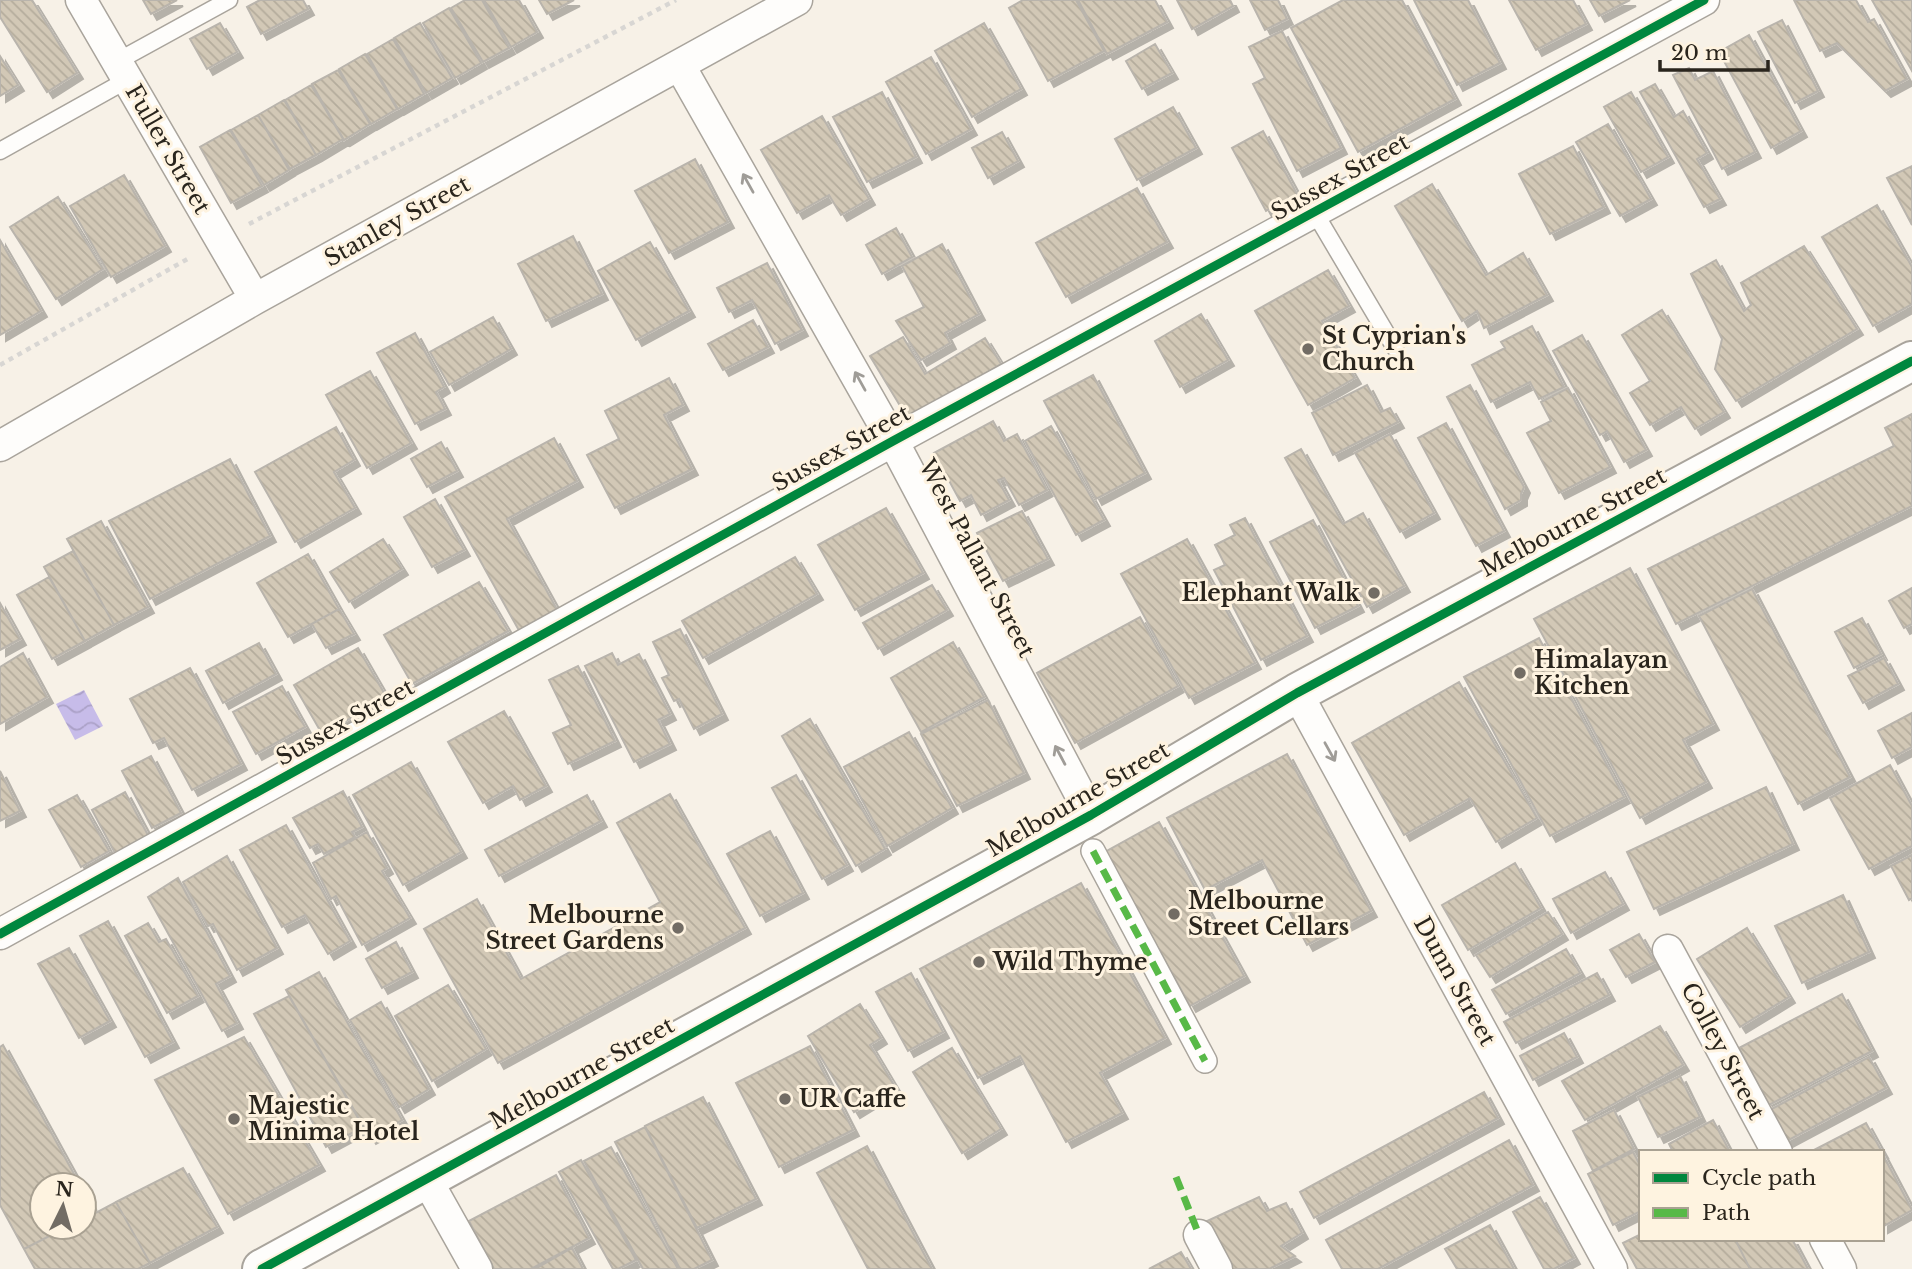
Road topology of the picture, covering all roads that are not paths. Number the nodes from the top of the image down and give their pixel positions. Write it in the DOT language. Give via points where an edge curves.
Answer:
graph roads {
  1 [pos="81,0"];
  2 [pos="229,0"];
  3 [pos="797,0"];
  4 [pos="1704,0"];
  5 [pos="680,66"];
  6 [pos="122,71"];
  7 [pos="0,151"];
  8 [pos="1315,214"];
  9 [pos="255,299"];
  10 [pos="1395,348"];
  11 [pos="1912,361"];
  12 [pos="893,441"];
  13 [pos="0,446"];
  14 [pos="1297,693"];
  15 [pos="1092,833"];
  16 [pos="0,934"];
  17 [pos="1668,950"];
  18 [pos="1205,1060"];
  19 [pos="1776,1150"];
  20 [pos="427,1180"];
  21 [pos="1199,1235"];
  22 [pos="1826,1241"];
  23 [pos="262,1269"];
  24 [pos="477,1269"];
  25 [pos="1217,1269"];
  26 [pos="1612,1269"];
  27 [pos="1841,1269"];
  1 -- 6 [label="street, Fuller Street"];
  2 -- 6 [label="lane"];
  3 -- 5 [label="street, Stanley Street"];
  4 -- 8 [label="street, Sussex Street"];
  5 -- 9 [label="street, Stanley Street"];
  12 -- 5 [label="street, West Pallant Street, one-way"];
  6 -- 7 [label="lane"];
  6 -- 9 [label="street, Fuller Street"];
  8 -- 10 [label="lane"];
  8 -- 12 [label="street, Sussex Street"];
  9 -- 13 [label="street, Stanley Street"];
  11 -- 14 [label="main road, Melbourne Street"];
  15 -- 12 [label="street, West Pallant Street, one-way"];
  12 -- 16 [label="street, Sussex Street"];
  14 -- 15 [label="main road, Melbourne Street"];
  14 -- 26 [label="street, Dunn Street, one-way"];
  15 -- 18 [label="street"];
  15 -- 20 [label="main road, Melbourne Street"];
  17 -- 19 [label="street, Colley Street"];
  20 -- 23 [label="main road, Melbourne Street"];
  20 -- 24 [label="street"];
  21 -- 25 [label="street"];
  22 -- 27 [label="street"];
}
